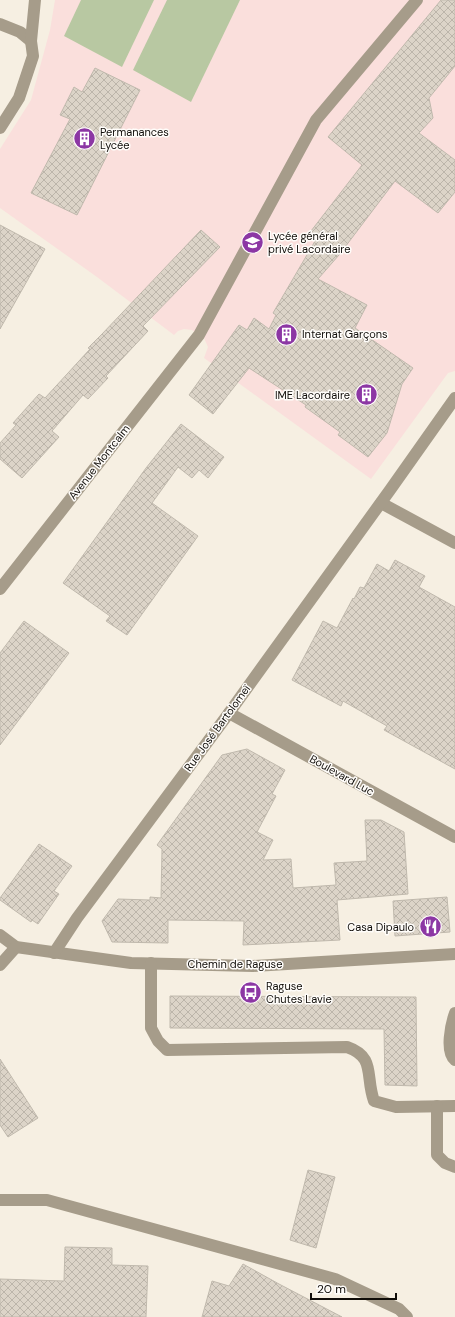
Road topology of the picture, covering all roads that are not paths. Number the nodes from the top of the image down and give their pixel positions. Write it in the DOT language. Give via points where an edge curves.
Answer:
graph roads {
  1 [pos="35,0"];
  2 [pos="417,0"];
  3 [pos="0,24"];
  4 [pos="31,41"];
  5 [pos="0,128"];
  6 [pos="455,398"];
  7 [pos="381,503"];
  8 [pos="455,543"];
  9 [pos="0,589"];
  10 [pos="229,713"];
  11 [pos="455,837"];
  12 [pos="0,935"];
  13 [pos="16,947"];
  14 [pos="54,953"];
  15 [pos="455,954"];
  16 [pos="151,963"];
  17 [pos="0,965"];
  18 [pos="455,1013"];
  19 [pos="455,1060"];
  20 [pos="437,1106"];
  21 [pos="455,1106"];
  22 [pos="455,1167"];
  23 [pos="0,1200"];
  24 [pos="407,1317"];
  1 -- 4 [label="street"];
  2 -- 9 [label="street, Avenue Montcalm" via="316,120 199,335"];
  3 -- 4 [label="street" via="20,32"];
  4 -- 5 [label="street" via="33,56 19,98"];
  6 -- 7 [label="street, Rue José Bartolomeï"];
  7 -- 8 [label="street"];
  7 -- 10 [label="street, Rue José Bartolomeï"];
  10 -- 11 [label="street, Boulevard Luc"];
  10 -- 14 [label="street, Rue José Bartolomeï" via="77,918"];
  12 -- 13 [label="street"];
  13 -- 14 [label="street, Chemin de Raguse"];
  13 -- 17 [label="street"];
  14 -- 16 [label="street, Chemin de Raguse" via="131,963"];
  15 -- 16 [label="street, Chemin de Raguse" via="253,966"];
  16 -- 20 [label="street" via="151,1028 167,1050 347,1047 358,1051 366,1060 369,1088 374,1101 396,1107"];
  18 -- 19 [label="street" via="451,1025 450,1048"];
  20 -- 21 [label="street"];
  20 -- 22 [label="street" via="437,1155 445,1163"];
  23 -- 24 [label="street" via="47,1200 335,1279 399,1309"];
}
